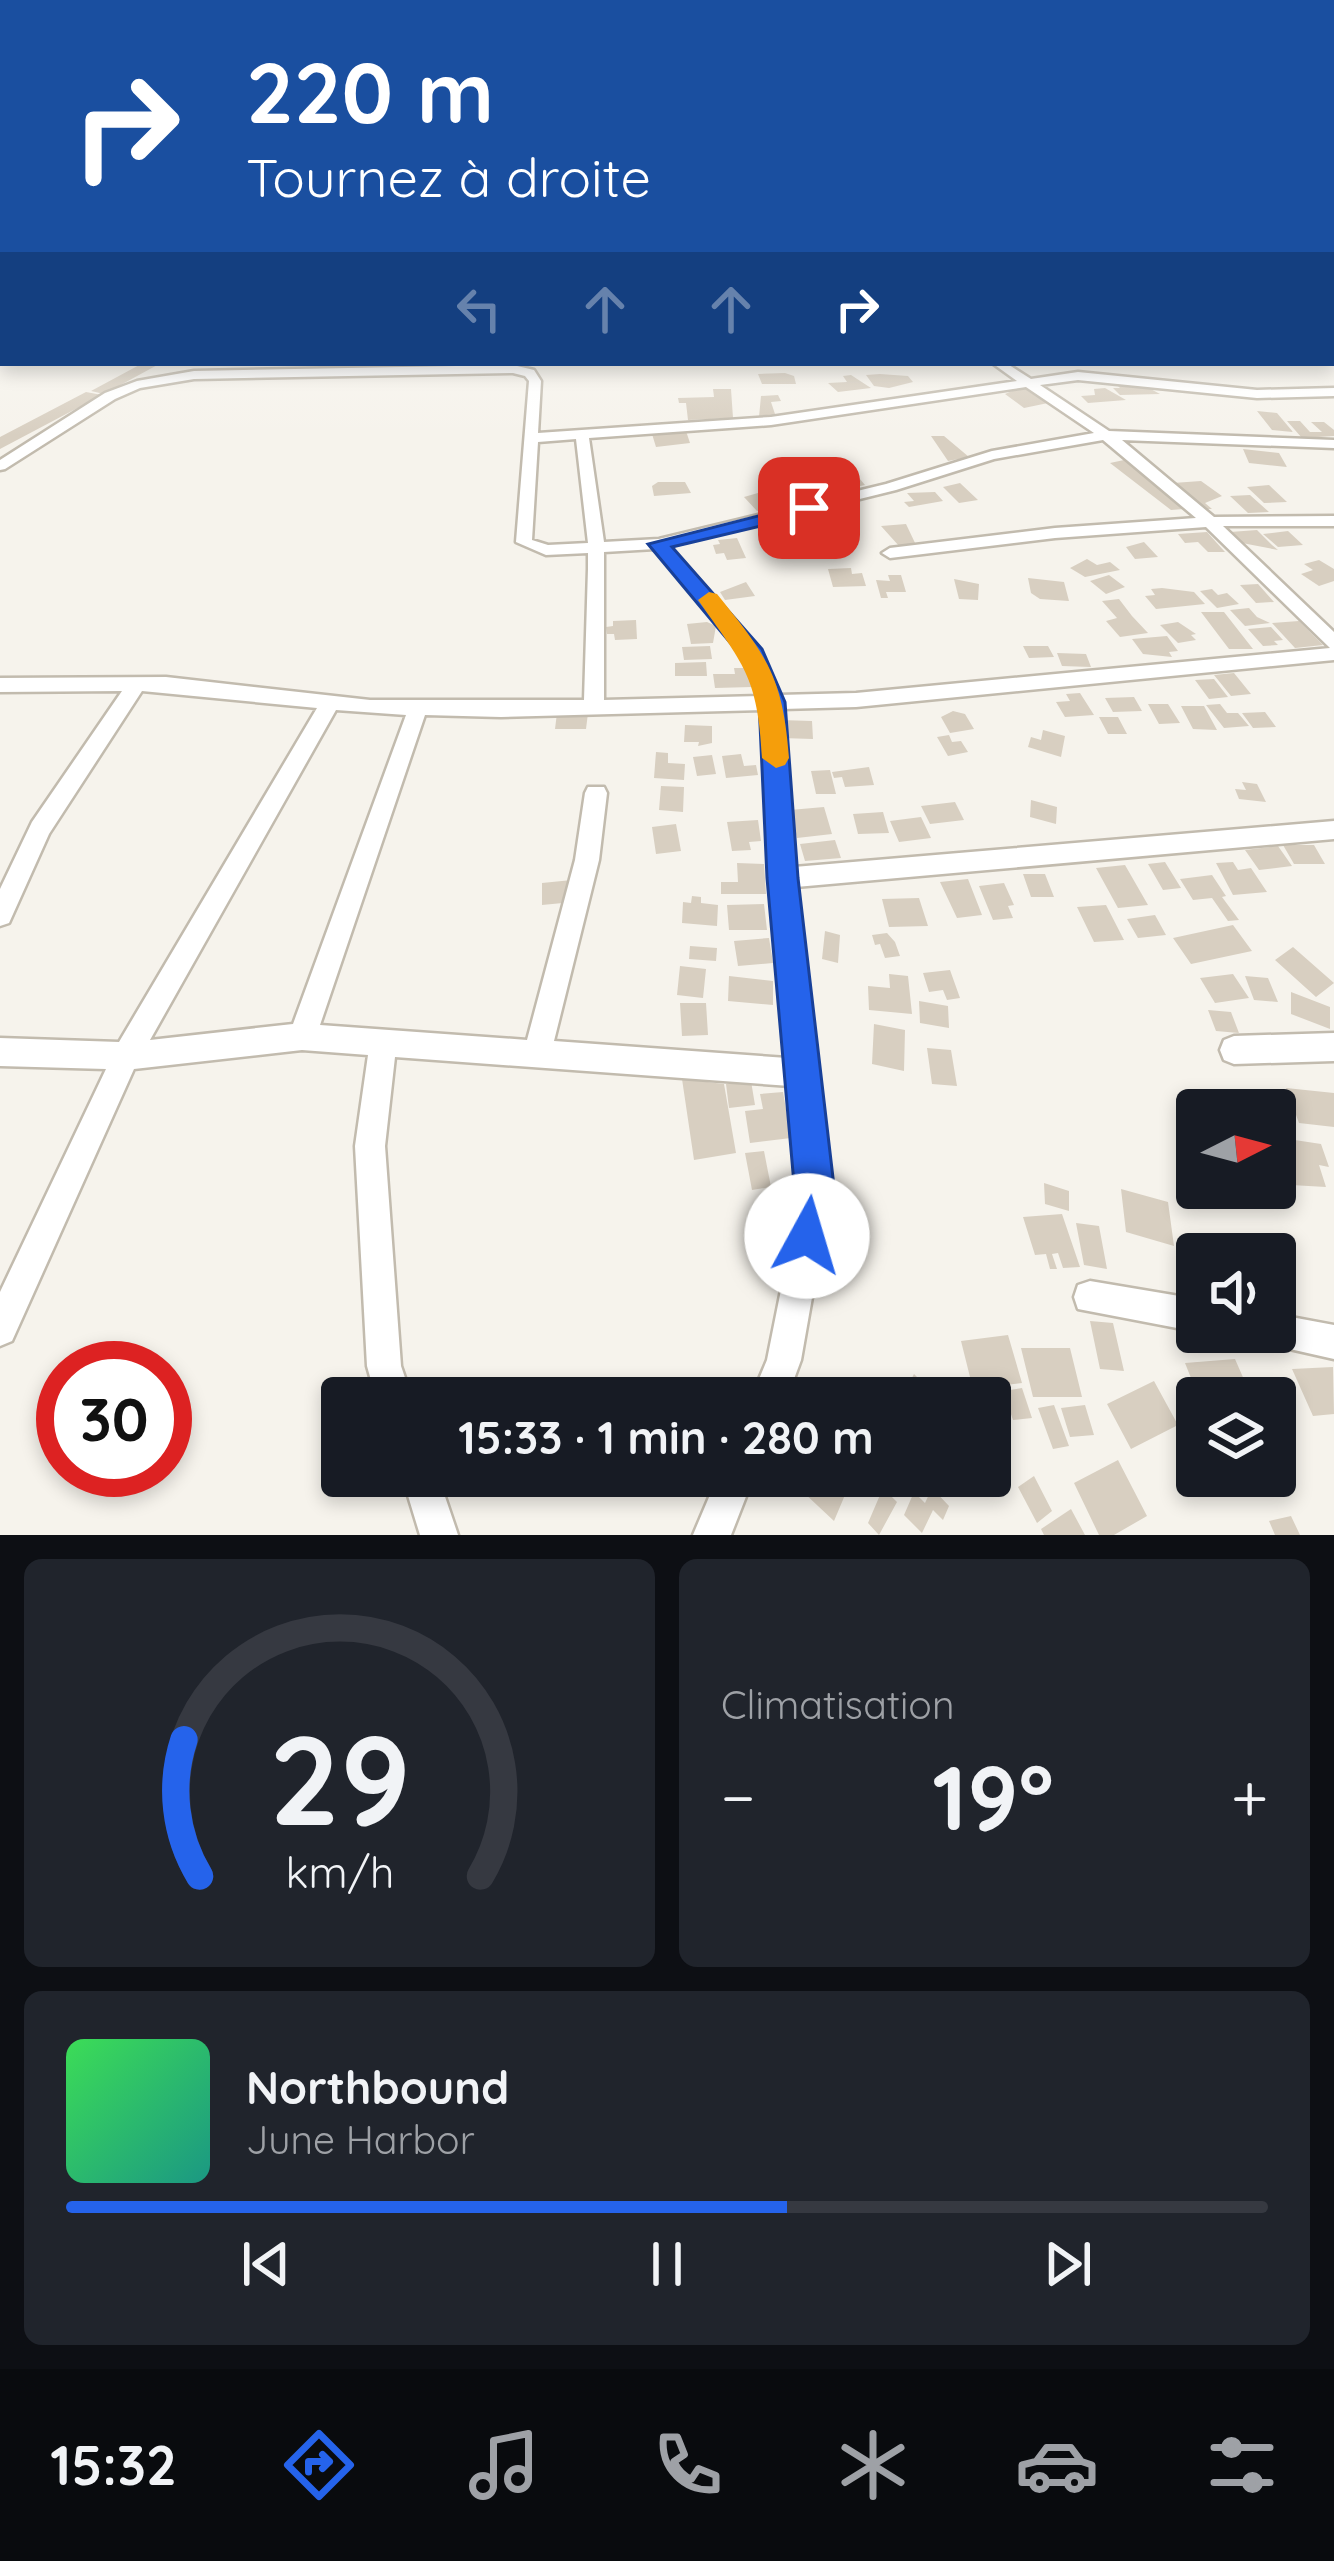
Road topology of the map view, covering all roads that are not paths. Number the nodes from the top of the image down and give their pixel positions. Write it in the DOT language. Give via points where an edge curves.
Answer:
graph roads {
  1 [pos="1002,366"];
  2 [pos="1031,385"];
  3 [pos="1334,392"];
  4 [pos="582,435"];
  5 [pos="1107,436"];
  6 [pos="532,438"];
  7 [pos="1334,444"];
  8 [pos="0,466"];
  9 [pos="1334,521"];
  10 [pos="1212,524"];
  11 [pos="658,544"];
  12 [pos="598,546"];
  13 [pos="890,553"];
  14 [pos="1334,644"];
  15 [pos="1334,654"];
  16 [pos="136,684"];
  17 [pos="0,686"];
  18 [pos="772,702"];
  19 [pos="330,703"];
  20 [pos="594,705"];
  21 [pos="418,708"];
  22 [pos="596,793"];
  23 [pos="1334,830"];
  24 [pos="783,878"];
  25 [pos="0,915"];
  26 [pos="302,1036"];
  27 [pos="383,1042"];
  28 [pos="1334,1048"];
  29 [pos="1234,1050"];
  30 [pos="0,1052"];
  31 [pos="537,1054"];
  32 [pos="126,1056"];
  33 [pos="802,1073"];
  34 [pos="1090,1297"];
  35 [pos="1176,1312"];
  36 [pos="0,1329"];
  37 [pos="1296,1335"];
  38 [pos="1334,1342"];
  39 [pos="387,1377"];
  40 [pos="777,1377"];
  41 [pos="427,1497"];
  42 [pos="727,1497"];
  43 [pos="439,1535"];
  44 [pos="712,1535"];
  1 -- 2 [label="street"];
  2 -- 3 [label="street" via="1078,376 1257,394"];
  2 -- 4 [label="street" via="771,421"];
  2 -- 5 [label="street"];
  4 -- 6 [label="street"];
  4 -- 12 [label="street"];
  5 -- 7 [label="street"];
  5 -- 10 [label="street"];
  5 -- 11 [label="street" via="992,455"];
  6 -- 8 [label="street" via="535,381 513,369 194,375 110,396"];
  6 -- 12 [label="street" via="524,542 546,550"];
  9 -- 10 [label="street"];
  10 -- 13 [label="street"];
  10 -- 14 [label="street"];
  11 -- 12 [label="street"];
  11 -- 18 [label="street" via="754,655"];
  12 -- 20 [label="street"];
  15 -- 18 [label="street"];
  16 -- 17 [label="street"];
  16 -- 19 [label="street"];
  16 -- 25 [label="street" via="40,829"];
  18 -- 20 [label="street"];
  18 -- 24 [label="street"];
  19 -- 21 [label="street"];
  19 -- 32 [label="street"];
  20 -- 21 [label="street"];
  21 -- 26 [label="street"];
  22 -- 31 [label="street"];
  23 -- 24 [label="street"];
  24 -- 33 [label="street"];
  26 -- 27 [label="street"];
  26 -- 32 [label="street"];
  27 -- 31 [label="street"];
  27 -- 39 [label="street" via="370,1146"];
  28 -- 29 [label="street"];
  30 -- 32 [label="street"];
  31 -- 33 [label="street"];
  32 -- 36 [label="street"];
  33 -- 40 [label="street" via="815,1195"];
  34 -- 35 [label="street"];
  37 -- 38 [label="street"];
  41 -- 43 [label="street"];
  42 -- 44 [label="street"];
}
